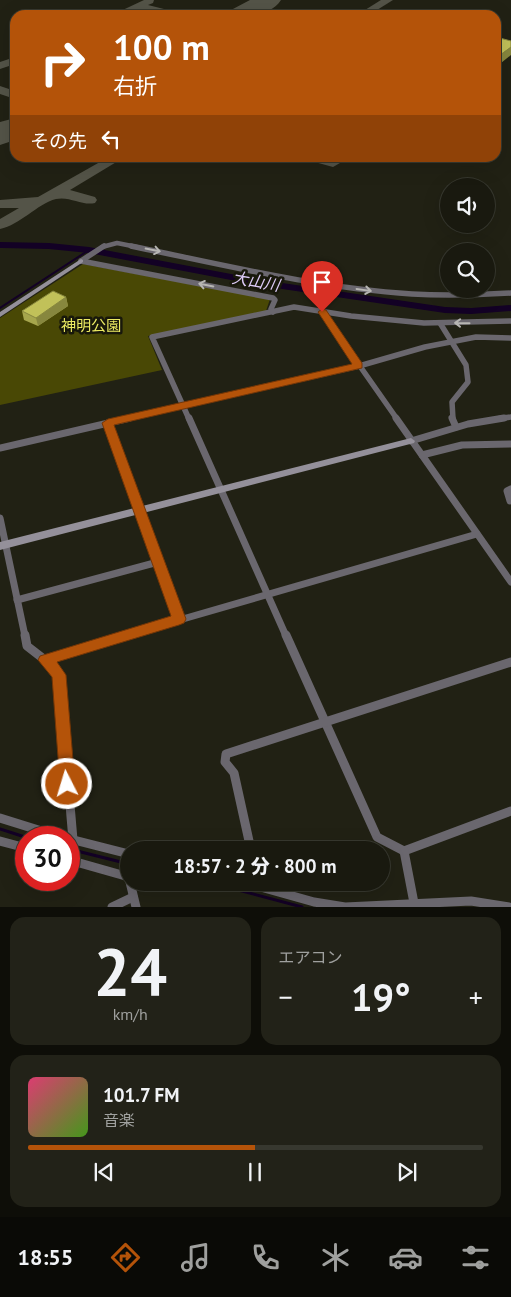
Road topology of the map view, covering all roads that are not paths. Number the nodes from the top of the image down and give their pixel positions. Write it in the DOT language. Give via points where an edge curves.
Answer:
graph roads {
  1 [pos="81,261"];
  2 [pos="511,293"];
  3 [pos="273,312"];
  4 [pos="322,312"];
  5 [pos="0,315"];
  6 [pos="511,321"];
  7 [pos="440,323"];
  8 [pos="511,338"];
  9 [pos="452,342"];
  10 [pos="359,366"];
  11 [pos="182,406"];
  12 [pos="511,417"];
  13 [pos="108,423"];
  14 [pos="456,427"];
  15 [pos="411,441"];
  16 [pos="511,444"];
  17 [pos="0,448"];
  18 [pos="422,455"];
  19 [pos="511,489"];
  20 [pos="220,490"];
  21 [pos="510,501"];
  22 [pos="140,511"];
  23 [pos="0,518"];
  24 [pos="477,534"];
  25 [pos="3,546"];
  26 [pos="158,562"];
  27 [pos="511,582"];
  28 [pos="268,594"];
  29 [pos="17,600"];
  30 [pos="179,619"];
  31 [pos="45,660"];
  32 [pos="511,662"];
  33 [pos="326,722"];
  34 [pos="511,810"];
  35 [pos="0,818"];
  36 [pos="26,826"];
  37 [pos="68,826"];
  38 [pos="0,840"];
  39 [pos="249,841"];
  40 [pos="80,842"];
  41 [pos="15,845"];
  42 [pos="404,851"];
  43 [pos="120,852"];
  44 [pos="80,863"];
  45 [pos="120,874"];
  46 [pos="278,891"];
  47 [pos="134,902"];
  48 [pos="414,903"];
  49 [pos="112,907"];
  50 [pos="509,907"];
  1 -- 2 [label="street, one-way" via="105,245 117,243 313,282 395,294 468,297"];
  3 -- 1 [label="street, one-way" via="273,298"];
  1 -- 5 [label="street"];
  3 -- 4 [label="street" via="294,307"];
  3 -- 11 [label="street" via="152,338"];
  4 -- 7 [label="street"];
  4 -- 10 [label="street"];
  6 -- 7 [label="street, one-way"];
  7 -- 9 [label="street"];
  8 -- 9 [label="street" via="476,337"];
  9 -- 10 [label="street"];
  9 -- 14 [label="street" via="466,365 468,382 456,393 450,407 450,417"];
  10 -- 11 [label="street"];
  10 -- 15 [label="street"];
  11 -- 13 [label="street"];
  11 -- 20 [label="street"];
  12 -- 14 [label="street"];
  13 -- 17 [label="street"];
  13 -- 22 [label="street"];
  14 -- 15 [label="street"];
  15 -- 18 [label="street"];
  15 -- 20 [label="street"];
  16 -- 18 [label="street" via="462,445"];
  18 -- 24 [label="street"];
  19 -- 21 [label="street" via="507,491"];
  20 -- 22 [label="street"];
  20 -- 28 [label="street"];
  22 -- 25 [label="street"];
  22 -- 26 [label="street"];
  23 -- 25 [label="street"];
  24 -- 27 [label="street"];
  24 -- 28 [label="street"];
  25 -- 29 [label="street"];
  26 -- 29 [label="street"];
  26 -- 30 [label="street"];
  28 -- 30 [label="street"];
  28 -- 33 [label="street"];
  29 -- 31 [label="street" via="27,646"];
  30 -- 31 [label="street"];
  31 -- 37 [label="street" via="59,675"];
  32 -- 33 [label="street"];
  33 -- 39 [label="street" via="226,754 225,762 234,773"];
  33 -- 42 [label="street" via="377,837"];
  34 -- 42 [label="street"];
  35 -- 36 [label="street"];
  38 -- 41 [label="street"];
  40 -- 43 [label="street"];
  42 -- 48 [label="street"];
  44 -- 45 [label="street"];
  46 -- 48 [label="street" via="345,907"];
  47 -- 49 [label="street"];
  48 -- 50 [label="street" via="471,901"];
}
